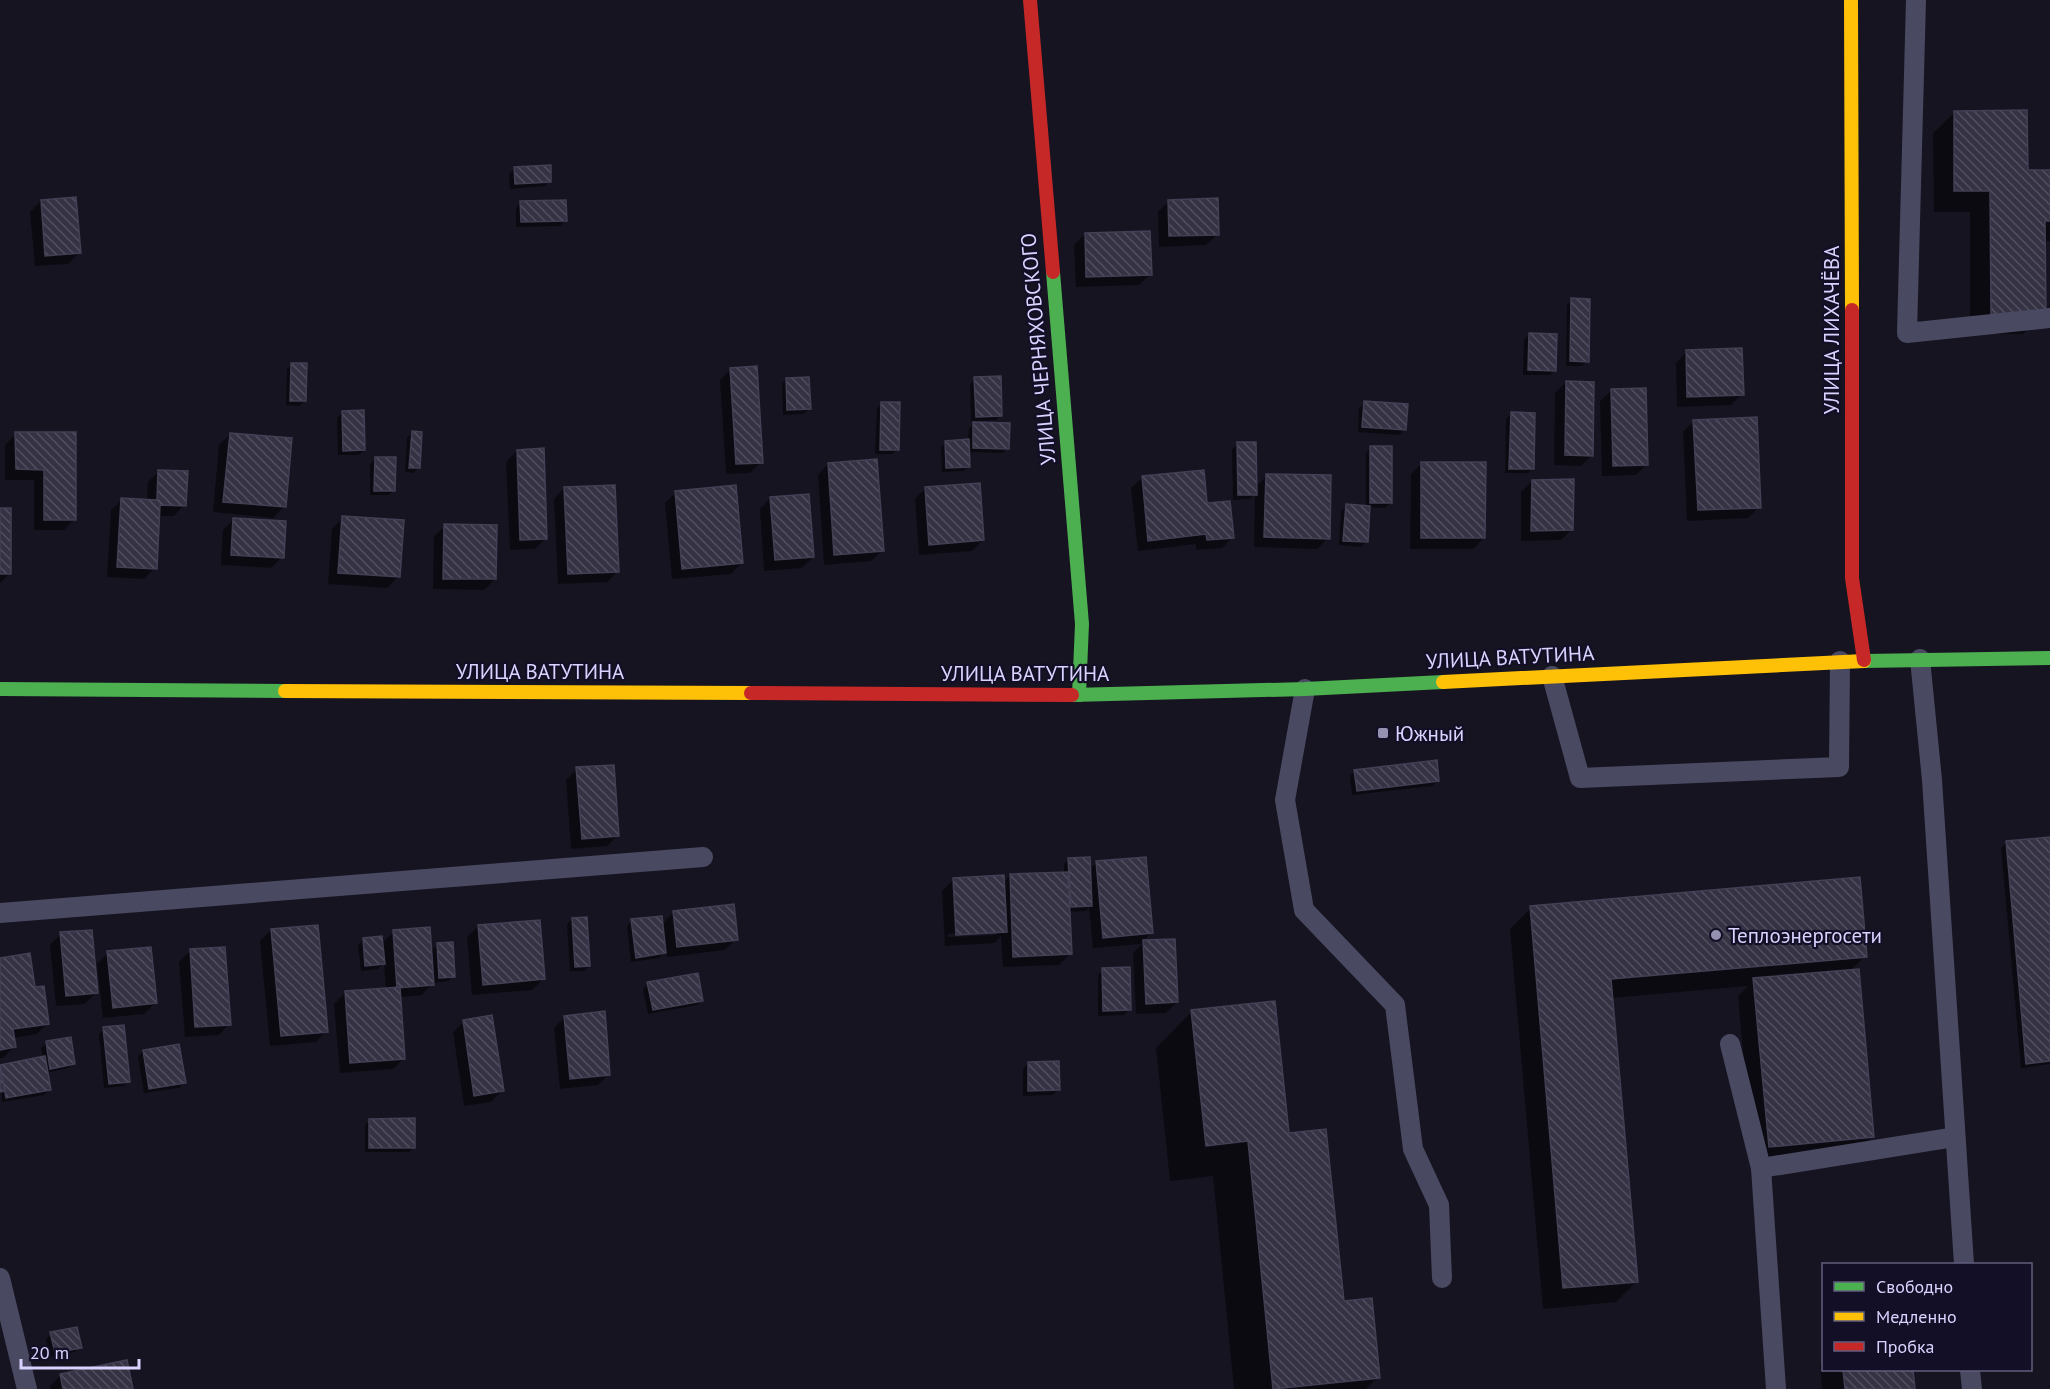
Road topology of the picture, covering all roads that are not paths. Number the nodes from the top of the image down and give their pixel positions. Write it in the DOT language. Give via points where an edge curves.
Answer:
graph roads {
  1 [pos="1030,0"];
  2 [pos="1851,0"];
  3 [pos="1916,0"];
  4 [pos="2050,318"];
  5 [pos="2050,658"];
  6 [pos="1920,659"];
  7 [pos="1864,660"];
  8 [pos="1840,661"];
  9 [pos="1552,676"];
  10 [pos="0,689"];
  11 [pos="1305,689"];
  12 [pos="1079,695"];
  13 [pos="704,857"];
  14 [pos="0,914"];
  15 [pos="1730,1044"];
  16 [pos="1955,1137"];
  17 [pos="1761,1168"];
  18 [pos="1964,1263"];
  19 [pos="0,1278"];
  20 [pos="1442,1278"];
  21 [pos="1970,1371"];
  22 [pos="27,1389"];
  23 [pos="1776,1389"];
  24 [pos="1972,1389"];
  1 -- 12 [label="main road, УЛИЦА ЧЕРНЯХОВСКОГО" via="1082,624"];
  2 -- 7 [label="main road, УЛИЦА ЛИХАЧЁВА" via="1852,578"];
  3 -- 4 [label="lane" via="1907,333"];
  5 -- 6 [label="main road, УЛИЦА ВАТУТИНА"];
  6 -- 7 [label="main road, УЛИЦА ВАТУТИНА"];
  6 -- 16 [label="lane" via="1932,780"];
  7 -- 8 [label="main road, УЛИЦА ВАТУТИНА"];
  8 -- 9 [label="main road, УЛИЦА ВАТУТИНА"];
  8 -- 9 [label="lane" via="1839,767 1580,778"];
  9 -- 11 [label="main road, УЛИЦА ВАТУТИНА"];
  10 -- 12 [label="main road, УЛИЦА ВАТУТИНА"];
  11 -- 12 [label="main road, УЛИЦА ВАТУТИНА"];
  11 -- 20 [label="lane" via="1286,800 1304,910 1395,1005 1413,1149 1439,1205"];
  13 -- 14 [label="lane"];
  15 -- 17 [label="lane"];
  16 -- 17 [label="lane"];
  16 -- 18 [label="lane"];
  17 -- 23 [label="lane"];
  19 -- 22 [label="lane"];
  21 -- 24 [label="lane"];
}
